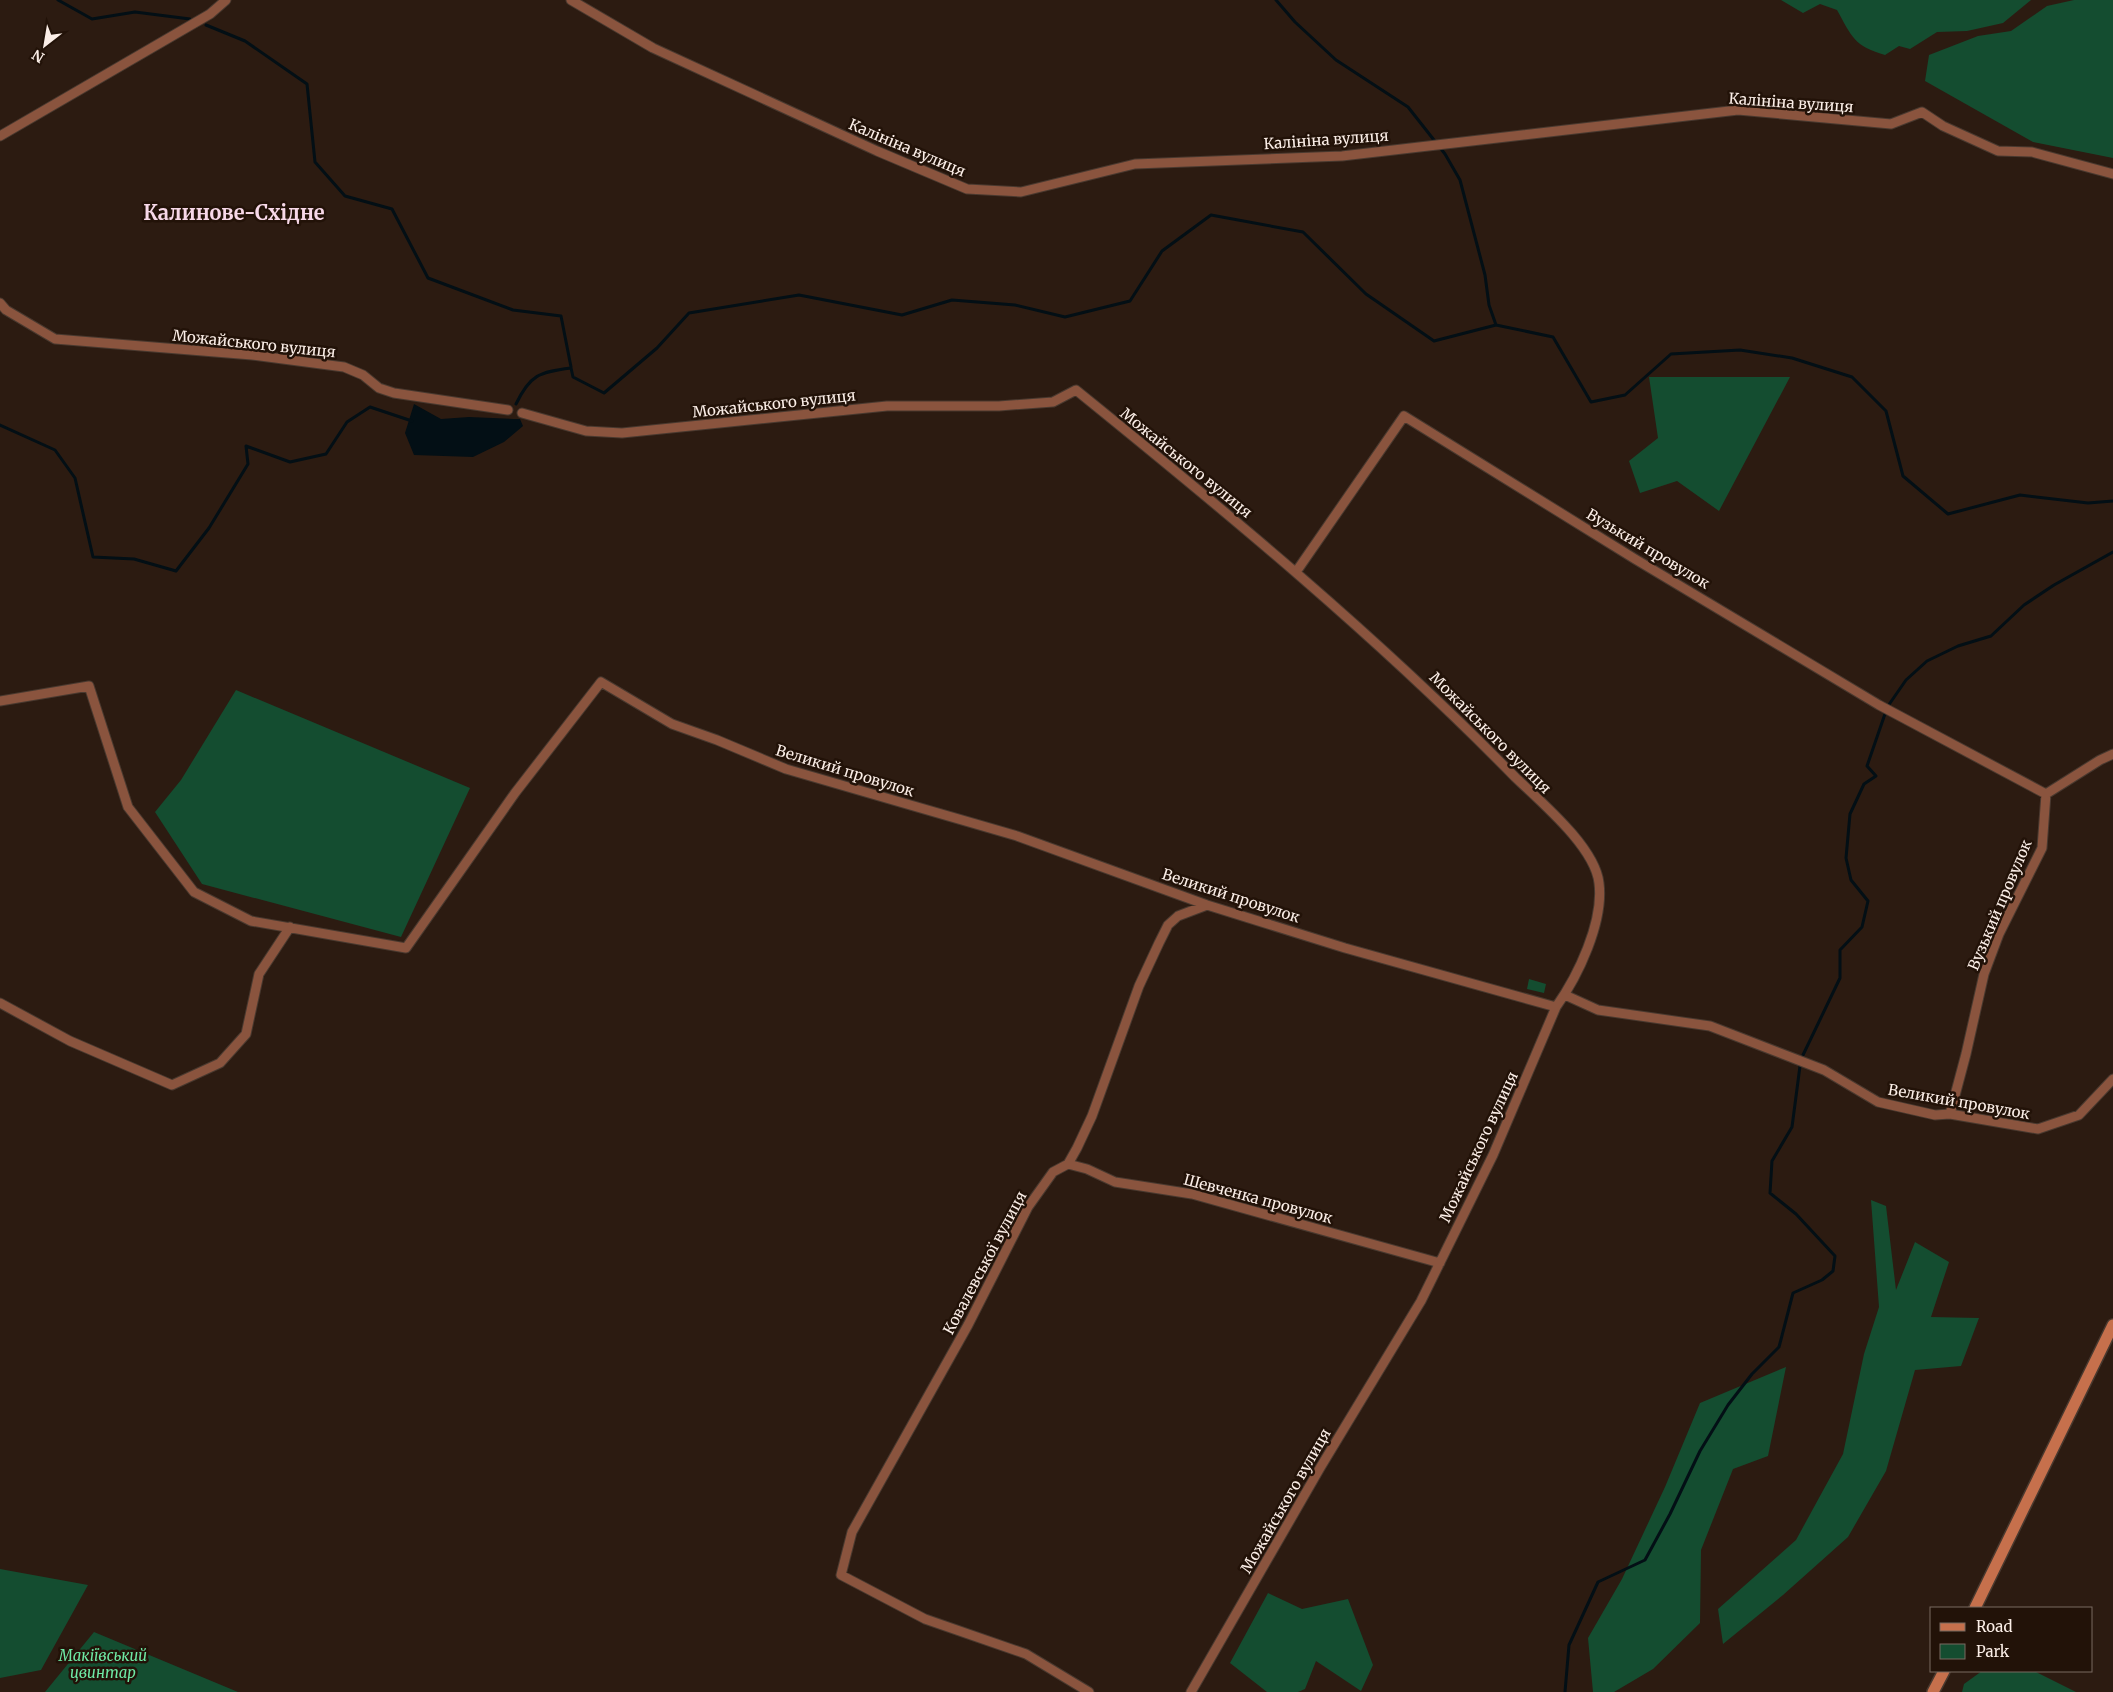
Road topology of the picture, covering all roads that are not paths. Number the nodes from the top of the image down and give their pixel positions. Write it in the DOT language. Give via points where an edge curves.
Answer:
graph roads {
  1 [pos="226,0"];
  2 [pos="571,0"];
  3 [pos="0,136"];
  4 [pos="2113,174"];
  5 [pos="2,309"];
  6 [pos="508,410"];
  7 [pos="522,413"];
  8 [pos="1296,572"];
  9 [pos="0,702"];
  10 [pos="2113,754"];
  11 [pos="2046,794"];
  12 [pos="1207,904"];
  13 [pos="290,927"];
  14 [pos="1565,995"];
  15 [pos="0,1003"];
  16 [pos="1556,1007"];
  17 [pos="2113,1079"];
  18 [pos="1950,1114"];
  19 [pos="1068,1164"];
  20 [pos="1440,1263"];
  21 [pos="2113,1325"];
  22 [pos="1975,1607"];
  23 [pos="1943,1672"];
  24 [pos="1089,1692"];
  25 [pos="1191,1692"];
  26 [pos="1933,1692"];
  1 -- 3 [label="street" via="210,14"];
  2 -- 4 [label="street, Калініна вулиця" via="653,48 968,189 1021,192 1135,164 1342,156 1738,110 1891,124 1922,112 1943,126 1998,151 2032,152"];
  5 -- 6 [label="street, Можайського вулиця" via="54,339 252,354 344,367 394,393"];
  7 -- 8 [label="street, Можайського вулиця" via="586,432 622,433 887,406 999,406 1053,402 1076,390"];
  8 -- 11 [label="street, Вузький провулок" via="1404,416 1879,705"];
  8 -- 14 [label="street, Можайського вулиця" via="1449,710 1583,846 1599,882 1598,913 1585,953"];
  9 -- 13 [label="street, Великий провулок" via="89,686 128,806 194,892 252,921"];
  10 -- 11 [label="street"];
  11 -- 18 [label="street, Вузький провулок" via="2042,848 1999,934 1984,974"];
  12 -- 13 [label="street, Великий провулок" via="1017,836 786,769 672,724 601,682 515,793 406,948"];
  12 -- 16 [label="street, Великий провулок" via="1345,948"];
  12 -- 19 [label="street, Ковалевської вулиця" via="1178,916 1158,942 1092,1116"];
  13 -- 15 [label="street" via="259,974 246,1034 220,1063 172,1085 70,1041"];
  14 -- 16 [label="street, Можайського вулиця"];
  14 -- 18 [label="street, Великий провулок" via="1598,1010 1710,1026 1824,1070 1878,1102 1935,1115"];
  16 -- 20 [label="street, Можайського вулиця" via="1493,1155"];
  17 -- 18 [label="street, Великий провулок" via="2079,1115 2038,1129"];
  19 -- 20 [label="street, Шевченка провулок" via="1115,1182 1192,1194"];
  19 -- 24 [label="street, Ковалевської вулиця" via="1053,1172 1028,1207 968,1325 852,1532 841,1575 925,1619 1026,1654"];
  20 -- 25 [label="street, Можайського вулиця" via="1421,1301"];
  21 -- 22 [label="main road"];
  23 -- 26 [label="main road"];
}
